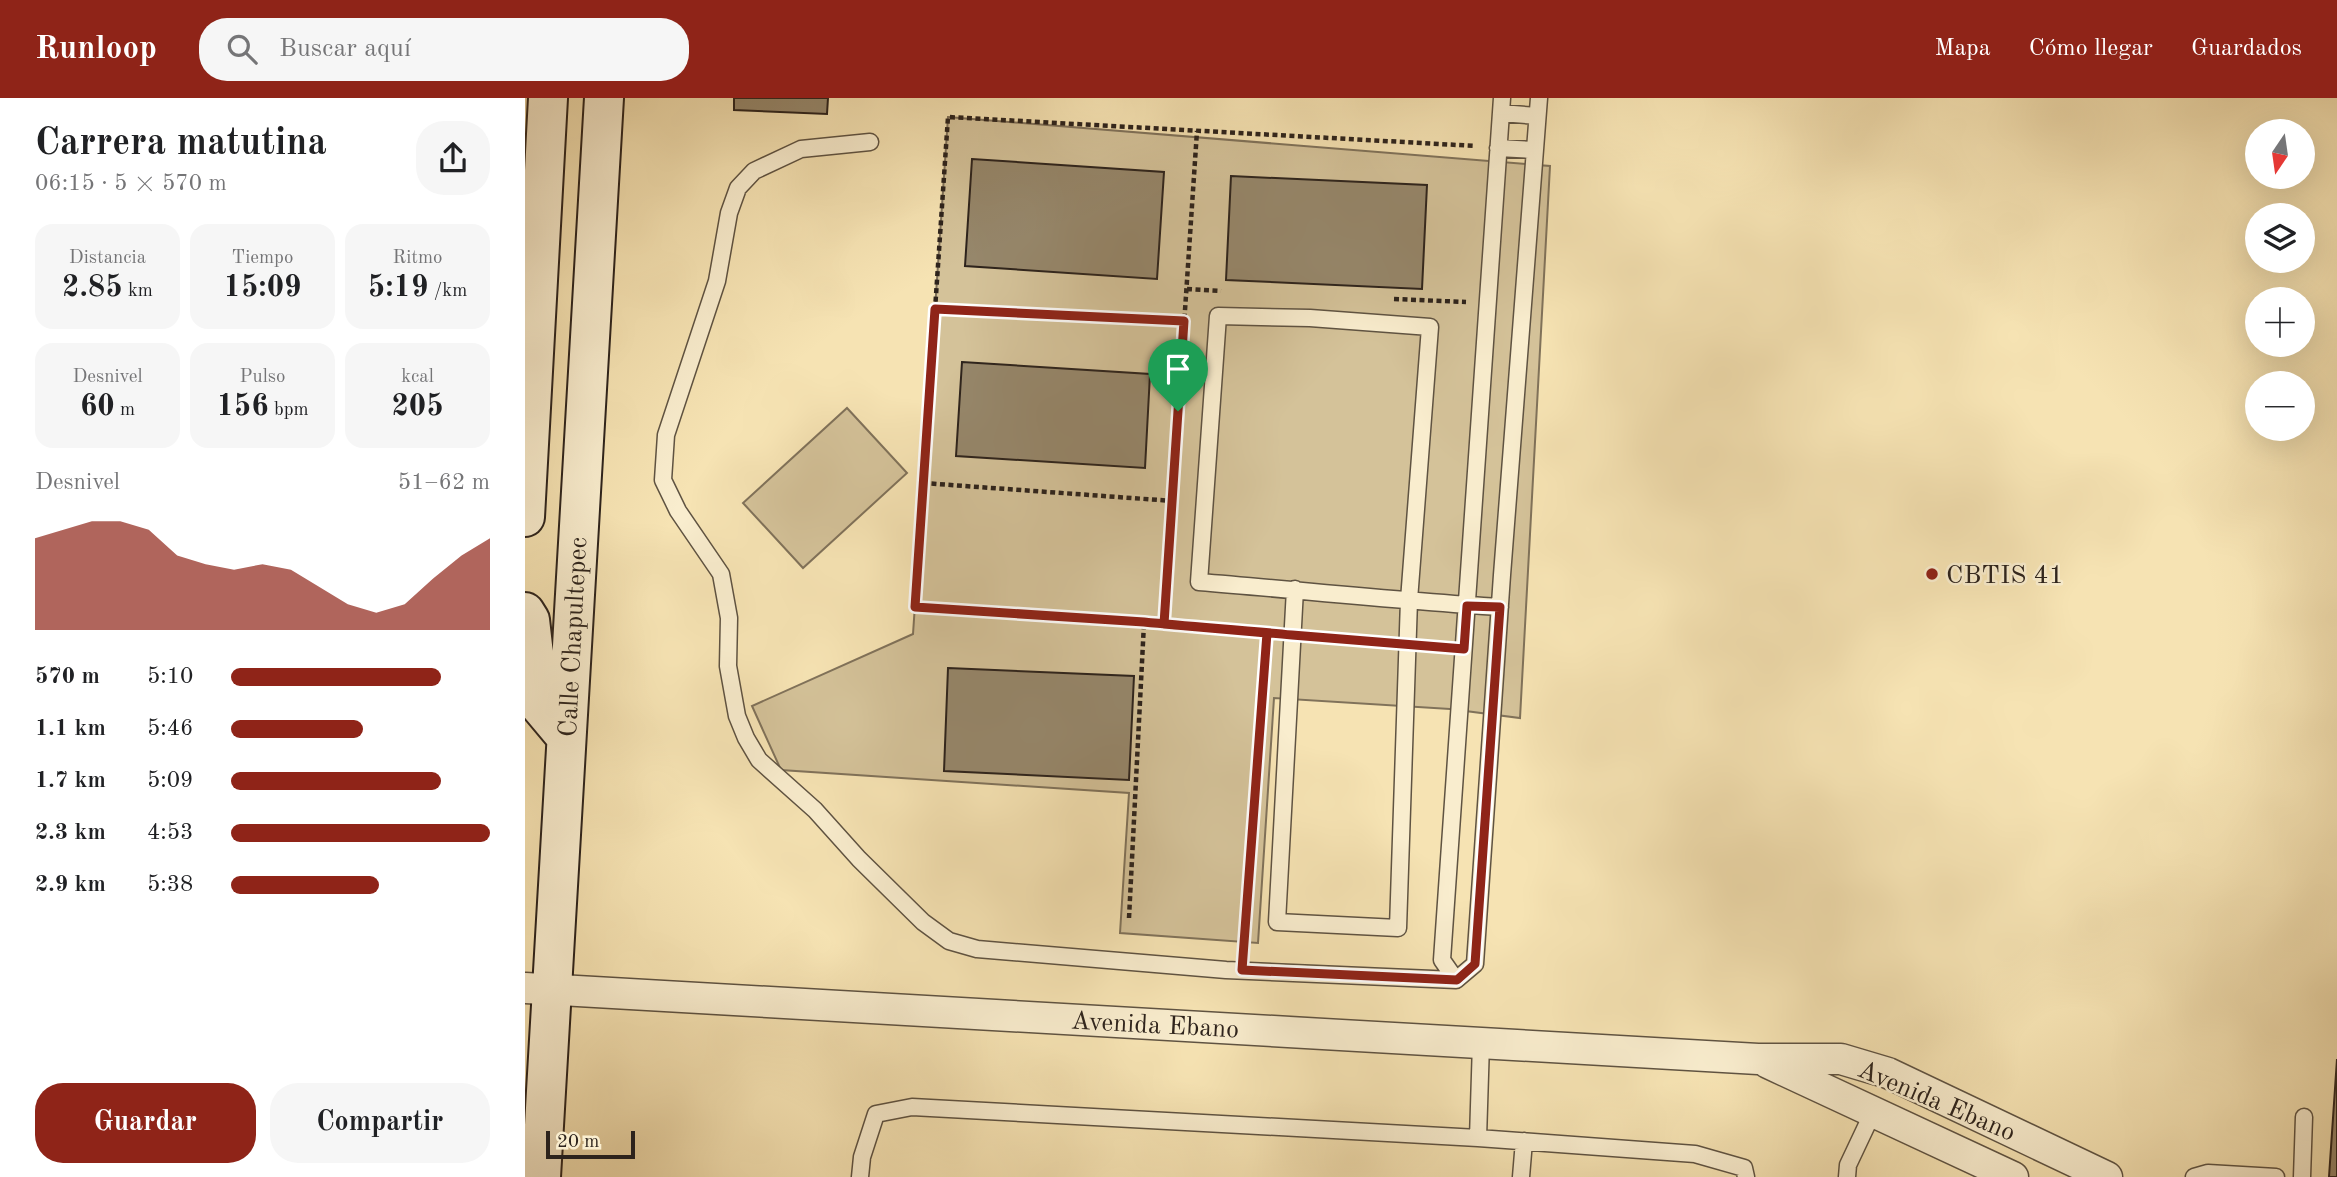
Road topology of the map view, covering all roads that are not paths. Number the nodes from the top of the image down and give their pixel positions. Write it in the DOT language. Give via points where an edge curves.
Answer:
graph roads {
  1 [pos="548,98"];
  2 [pos="604,98"];
  3 [pos="1539,98"];
  4 [pos="1502,105"];
  5 [pos="1537,116"];
  6 [pos="870,142"];
  7 [pos="1498,148"];
  8 [pos="1534,150"];
  9 [pos="534,374"];
  10 [pos="587,376"];
  11 [pos="525,517"];
  12 [pos="1295,590"];
  13 [pos="1409,600"];
  14 [pos="1467,606"];
  15 [pos="1500,607"];
  16 [pos="525,612"];
  17 [pos="566,737"];
  18 [pos="1457,980"];
  19 [pos="538,989"];
  20 [pos="1481,1043"];
  21 [pos="1758,1059"];
  22 [pos="1873,1112"];
  23 [pos="2304,1117"];
  24 [pos="1478,1138"];
  25 [pos="1524,1141"];
  26 [pos="541,1177"];
  27 [pos="860,1177"];
  28 [pos="1521,1177"];
  29 [pos="1746,1177"];
  30 [pos="1847,1177"];
  31 [pos="2013,1177"];
  32 [pos="2106,1177"];
  33 [pos="2195,1177"];
  34 [pos="2276,1177"];
  35 [pos="2302,1177"];
  1 -- 9 [label="main road"];
  2 -- 10 [label="main road, Calle Chapultepec"];
  3 -- 5 [label="lane"];
  4 -- 5 [label="lane"];
  4 -- 7 [label="lane"];
  5 -- 8 [label="lane"];
  6 -- 18 [label="lane" via="801,149 754,171 738,188 717,281 666,435 663,480 678,511 721,574 737,716 759,760 815,810 923,922 949,941 977,949 1242,970"];
  7 -- 8 [label="lane"];
  7 -- 14 [label="lane"];
  8 -- 15 [label="lane"];
  9 -- 10 [label="main road"];
  9 -- 11 [label="main road"];
  10 -- 17 [label="main road, Calle Chapultepec"];
  12 -- 13 [label="lane"];
  12 -- 13 [label="lane" via="1277,922 1398,928"];
  12 -- 13 [label="lane" via="1199,582 1219,316 1430,327"];
  13 -- 14 [label="lane"];
  14 -- 15 [label="lane"];
  14 -- 18 [label="lane" via="1443,960"];
  15 -- 18 [label="lane" via="1475,964"];
  16 -- 17 [label="main road" via="530,620 540,706"];
  17 -- 19 [label="main road, Calle Chapultepec"];
  19 -- 20 [label="street, Avenida Ebano"];
  19 -- 26 [label="main road, Calle Chapultepec"];
  20 -- 21 [label="street, Avenida Ebano"];
  20 -- 24 [label="lane"];
  21 -- 22 [label="street, Avenida Ebano"];
  21 -- 32 [label="street, Avenida Ebano" via="1840,1059 1888,1073"];
  22 -- 30 [label="lane" via="1848,1165"];
  22 -- 31 [label="street, Avenida Ebano"];
  23 -- 35 [label="lane"];
  24 -- 25 [label="lane"];
  24 -- 27 [label="lane" via="912,1107 876,1114"];
  25 -- 28 [label="lane"];
  25 -- 29 [label="lane" via="1695,1154 1744,1168"];
  33 -- 34 [label="lane" via="2208,1172"];
}
